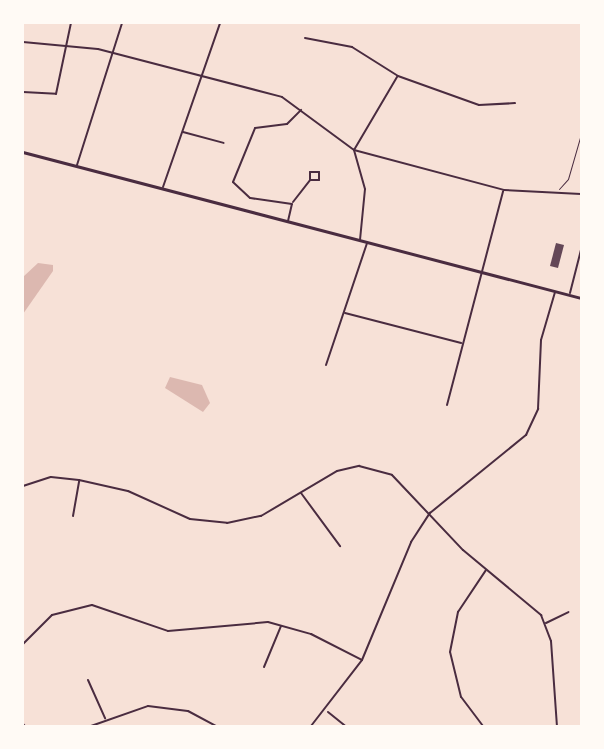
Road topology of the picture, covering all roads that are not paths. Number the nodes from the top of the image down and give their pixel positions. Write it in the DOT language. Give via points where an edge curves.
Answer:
graph roads {
  1 [pos="71,23"];
  2 [pos="122,23"];
  3 [pos="220,23"];
  4 [pos="305,38"];
  5 [pos="23,42"];
  6 [pos="69,45"];
  7 [pos="113,53"];
  8 [pos="398,76"];
  9 [pos="201,77"];
  10 [pos="23,92"];
  11 [pos="515,103"];
  12 [pos="301,109"];
  13 [pos="182,132"];
  14 [pos="224,143"];
  15 [pos="354,150"];
  16 [pos="23,152"];
  17 [pos="77,166"];
  18 [pos="310,180"];
  19 [pos="162,188"];
  20 [pos="503,190"];
  21 [pos="581,194"];
  22 [pos="292,204"];
  23 [pos="288,221"];
  24 [pos="360,240"];
  25 [pos="367,242"];
  26 [pos="581,250"];
  27 [pos="483,273"];
  28 [pos="555,291"];
  29 [pos="570,295"];
  30 [pos="581,298"];
  31 [pos="344,313"];
  32 [pos="462,344"];
  33 [pos="326,365"];
  34 [pos="447,405"];
  35 [pos="79,480"];
  36 [pos="23,486"];
  37 [pos="301,492"];
  38 [pos="430,513"];
  39 [pos="73,516"];
  40 [pos="340,546"];
  41 [pos="486,569"];
  42 [pos="569,612"];
  43 [pos="545,623"];
  44 [pos="281,625"];
  45 [pos="23,643"];
  46 [pos="362,660"];
  47 [pos="264,667"];
  48 [pos="88,680"];
  49 [pos="327,711"];
  50 [pos="106,719"];
  51 [pos="91,726"];
  52 [pos="216,726"];
  53 [pos="311,726"];
  54 [pos="345,726"];
  55 [pos="483,726"];
  56 [pos="557,726"];
  1 -- 6 [label="street"];
  2 -- 7 [label="street"];
  3 -- 9 [label="street"];
  4 -- 8 [label="street" via="352,47"];
  5 -- 6 [label="street"];
  6 -- 7 [label="street"];
  6 -- 10 [label="street" via="56,94"];
  7 -- 9 [label="street"];
  7 -- 17 [label="street"];
  8 -- 11 [label="street" via="480,105"];
  8 -- 15 [label="street"];
  9 -- 12 [label="street" via="282,97"];
  9 -- 13 [label="street"];
  12 -- 15 [label="street"];
  12 -- 22 [label="street" via="287,124 255,128 233,182 250,198"];
  13 -- 14 [label="street"];
  13 -- 19 [label="street"];
  15 -- 20 [label="street"];
  15 -- 24 [label="street" via="365,189"];
  16 -- 17 [label="main road"];
  17 -- 19 [label="main road"];
  18 -- 22 [label="street"];
  19 -- 23 [label="main road"];
  20 -- 21 [label="street"];
  20 -- 27 [label="street"];
  22 -- 23 [label="street"];
  23 -- 24 [label="main road"];
  24 -- 25 [label="main road"];
  25 -- 27 [label="main road"];
  25 -- 31 [label="street"];
  26 -- 29 [label="street"];
  27 -- 28 [label="main road"];
  27 -- 32 [label="street"];
  28 -- 29 [label="main road"];
  28 -- 38 [label="street" via="541,340 538,409 526,435"];
  29 -- 30 [label="main road"];
  31 -- 32 [label="street"];
  31 -- 33 [label="street"];
  32 -- 34 [label="street"];
  35 -- 36 [label="street" via="51,477"];
  35 -- 37 [label="street" via="211,524 254,518"];
  35 -- 39 [label="street"];
  37 -- 38 [label="street" via="337,471 370,467 400,480"];
  37 -- 40 [label="street"];
  38 -- 41 [label="street"];
  38 -- 46 [label="street" via="411,542"];
  41 -- 43 [label="street" via="526,597"];
  41 -- 55 [label="street" via="458,611 450,652 461,697"];
  42 -- 43 [label="street"];
  43 -- 56 [label="street"];
  44 -- 45 [label="street" via="243,621 168,631 92,605 52,615"];
  44 -- 46 [label="street"];
  44 -- 47 [label="street"];
  46 -- 49 [label="street"];
  48 -- 50 [label="street"];
  49 -- 53 [label="street"];
  49 -- 54 [label="street"];
  50 -- 51 [label="street"];
  50 -- 52 [label="street" via="161,706"];
}
